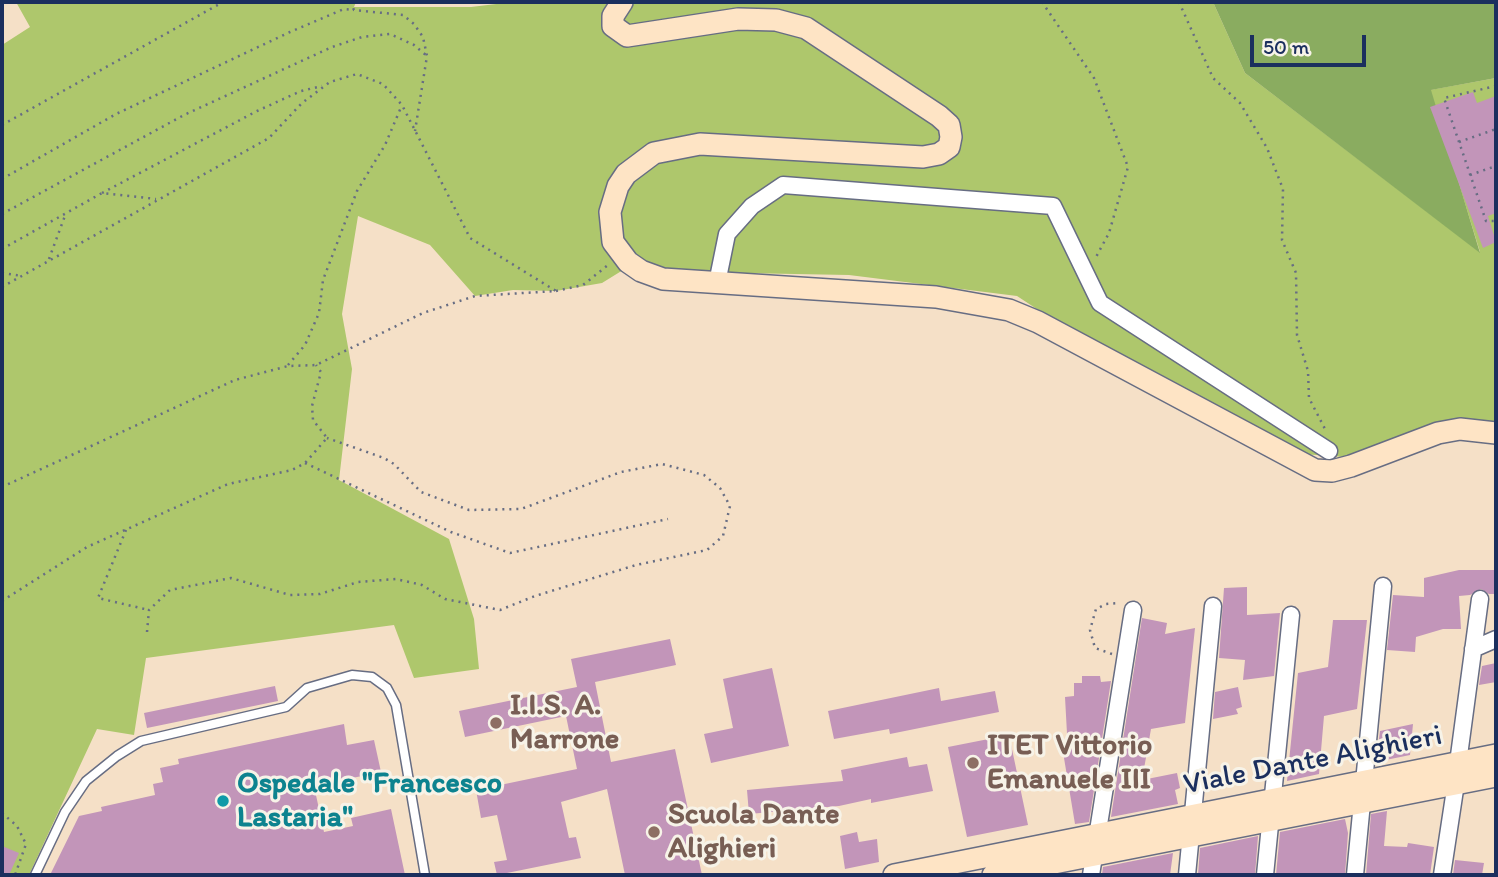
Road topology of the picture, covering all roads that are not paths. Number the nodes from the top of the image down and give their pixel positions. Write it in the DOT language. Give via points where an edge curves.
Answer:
graph roads {
  1 [pos="622,2"];
  2 [pos="717,283"];
  3 [pos="1496,433"];
  4 [pos="1329,451"];
  5 [pos="1383,586"];
  6 [pos="1480,599"];
  7 [pos="1213,606"];
  8 [pos="1133,610"];
  9 [pos="1292,615"];
  10 [pos="1496,639"];
  11 [pos="1473,649"];
  12 [pos="1496,755"];
  13 [pos="1457,773"];
  14 [pos="1496,776"];
  15 [pos="1364,792"];
  16 [pos="1271,810"];
  17 [pos="1191,825"];
  18 [pos="1098,843"];
  19 [pos="991,869"];
  20 [pos="35,875"];
  21 [pos="425,875"];
  22 [pos="894,875"];
  23 [pos="1091,875"];
  24 [pos="1186,875"];
  25 [pos="1265,875"];
  26 [pos="1355,875"];
  27 [pos="1442,875"];
  1 -- 2 [label="main road" via="613,16 613,26 627,36 738,19 776,20 806,28 949,125 949,147 923,157 701,144 654,153 626,174 613,200 609,224 613,242 641,271 663,279"];
  2 -- 3 [label="main road" via="936,297 1009,310 1315,470 1351,466 1438,433 1460,429"];
  2 -- 4 [label="street" via="727,234 752,206 783,185 1053,206 1100,303"];
  5 -- 15 [label="street"];
  6 -- 11 [label="street"];
  7 -- 17 [label="street"];
  8 -- 18 [label="street"];
  9 -- 16 [label="street"];
  10 -- 11 [label="street"];
  11 -- 13 [label="street"];
  12 -- 13 [label="main road, Viale Dante Alighieri"];
  13 -- 14 [label="main road, Viale Dante Alighieri"];
  13 -- 15 [label="main road, Viale Dante Alighieri"];
  13 -- 27 [label="street"];
  15 -- 16 [label="main road, Viale Dante Alighieri"];
  15 -- 26 [label="street"];
  16 -- 17 [label="main road, Viale Dante Alighieri"];
  16 -- 25 [label="street"];
  17 -- 18 [label="main road, Viale Dante Alighieri"];
  17 -- 24 [label="street"];
  18 -- 19 [label="main road, Viale Dante Alighieri"];
  18 -- 23 [label="street"];
  19 -- 22 [label="main road, Viale Dante Alighieri"];
  20 -- 21 [label="lane" via="86,780 117,756 141,741 286,707 307,688 352,675 372,677 387,688 396,705"];
}
